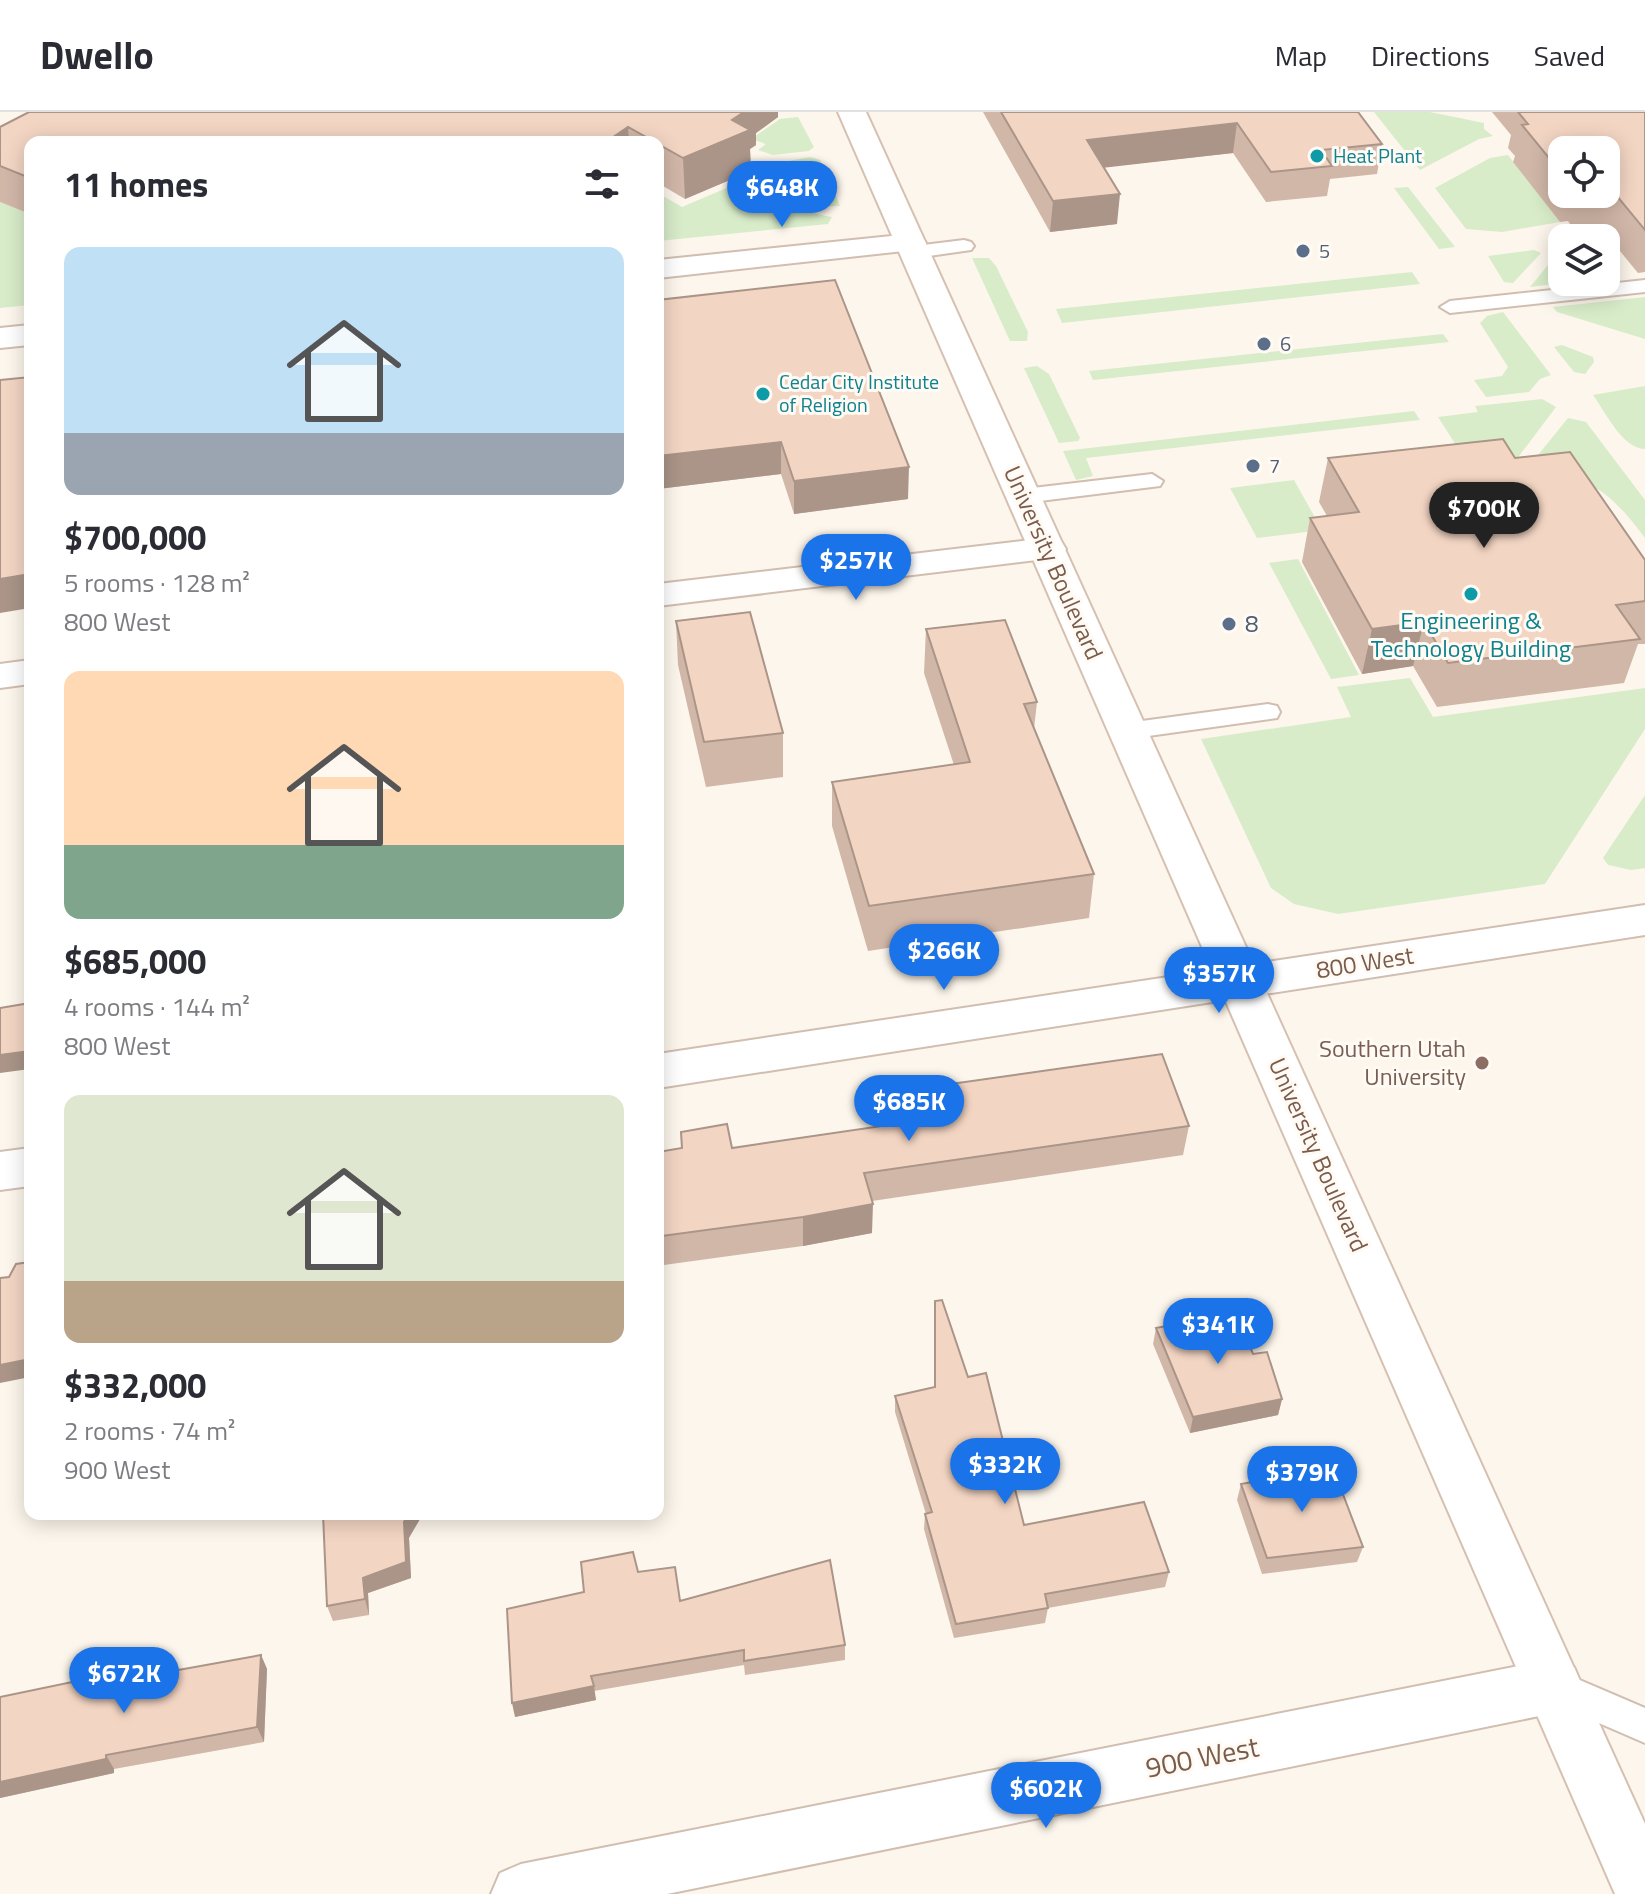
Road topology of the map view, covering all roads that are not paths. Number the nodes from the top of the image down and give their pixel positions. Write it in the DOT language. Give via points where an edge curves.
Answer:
graph roads {
  1 [pos="852,112"];
  2 [pos="964,246"];
  3 [pos="913,247"];
  4 [pos="664,268"];
  5 [pos="1645,286"];
  6 [pos="1450,307"];
  7 [pos="24,336"];
  8 [pos="0,338"];
  9 [pos="1152,481"];
  10 [pos="1024,496"];
  11 [pos="1048,549"];
  12 [pos="664,594"];
  13 [pos="24,673"];
  14 [pos="0,676"];
  15 [pos="1268,712"];
  16 [pos="1127,731"];
  17 [pos="1645,920"];
  18 [pos="1241,982"];
  19 [pos="664,1070"];
  20 [pos="24,1168"];
  21 [pos="0,1171"];
  22 [pos="1554,1686"];
  23 [pos="1645,1726"];
  24 [pos="1645,1892"];
  25 [pos="521,1894"];
  1 -- 3 [label="street, University Boulevard"];
  2 -- 3 [label="lane"];
  3 -- 4 [label="street"];
  3 -- 10 [label="street, University Boulevard"];
  5 -- 6 [label="lane"];
  7 -- 8 [label="street"];
  9 -- 10 [label="lane"];
  10 -- 11 [label="street, University Boulevard"];
  11 -- 12 [label="street"];
  11 -- 16 [label="street, University Boulevard"];
  13 -- 14 [label="street"];
  15 -- 16 [label="lane"];
  16 -- 18 [label="street, University Boulevard"];
  17 -- 18 [label="street, 800 West"];
  18 -- 19 [label="street, 800 West"];
  18 -- 22 [label="street, University Boulevard"];
  20 -- 21 [label="street"];
  22 -- 23 [label="lane"];
  22 -- 24 [label="street, University Boulevard"];
  22 -- 25 [label="street, 900 West"];
}
